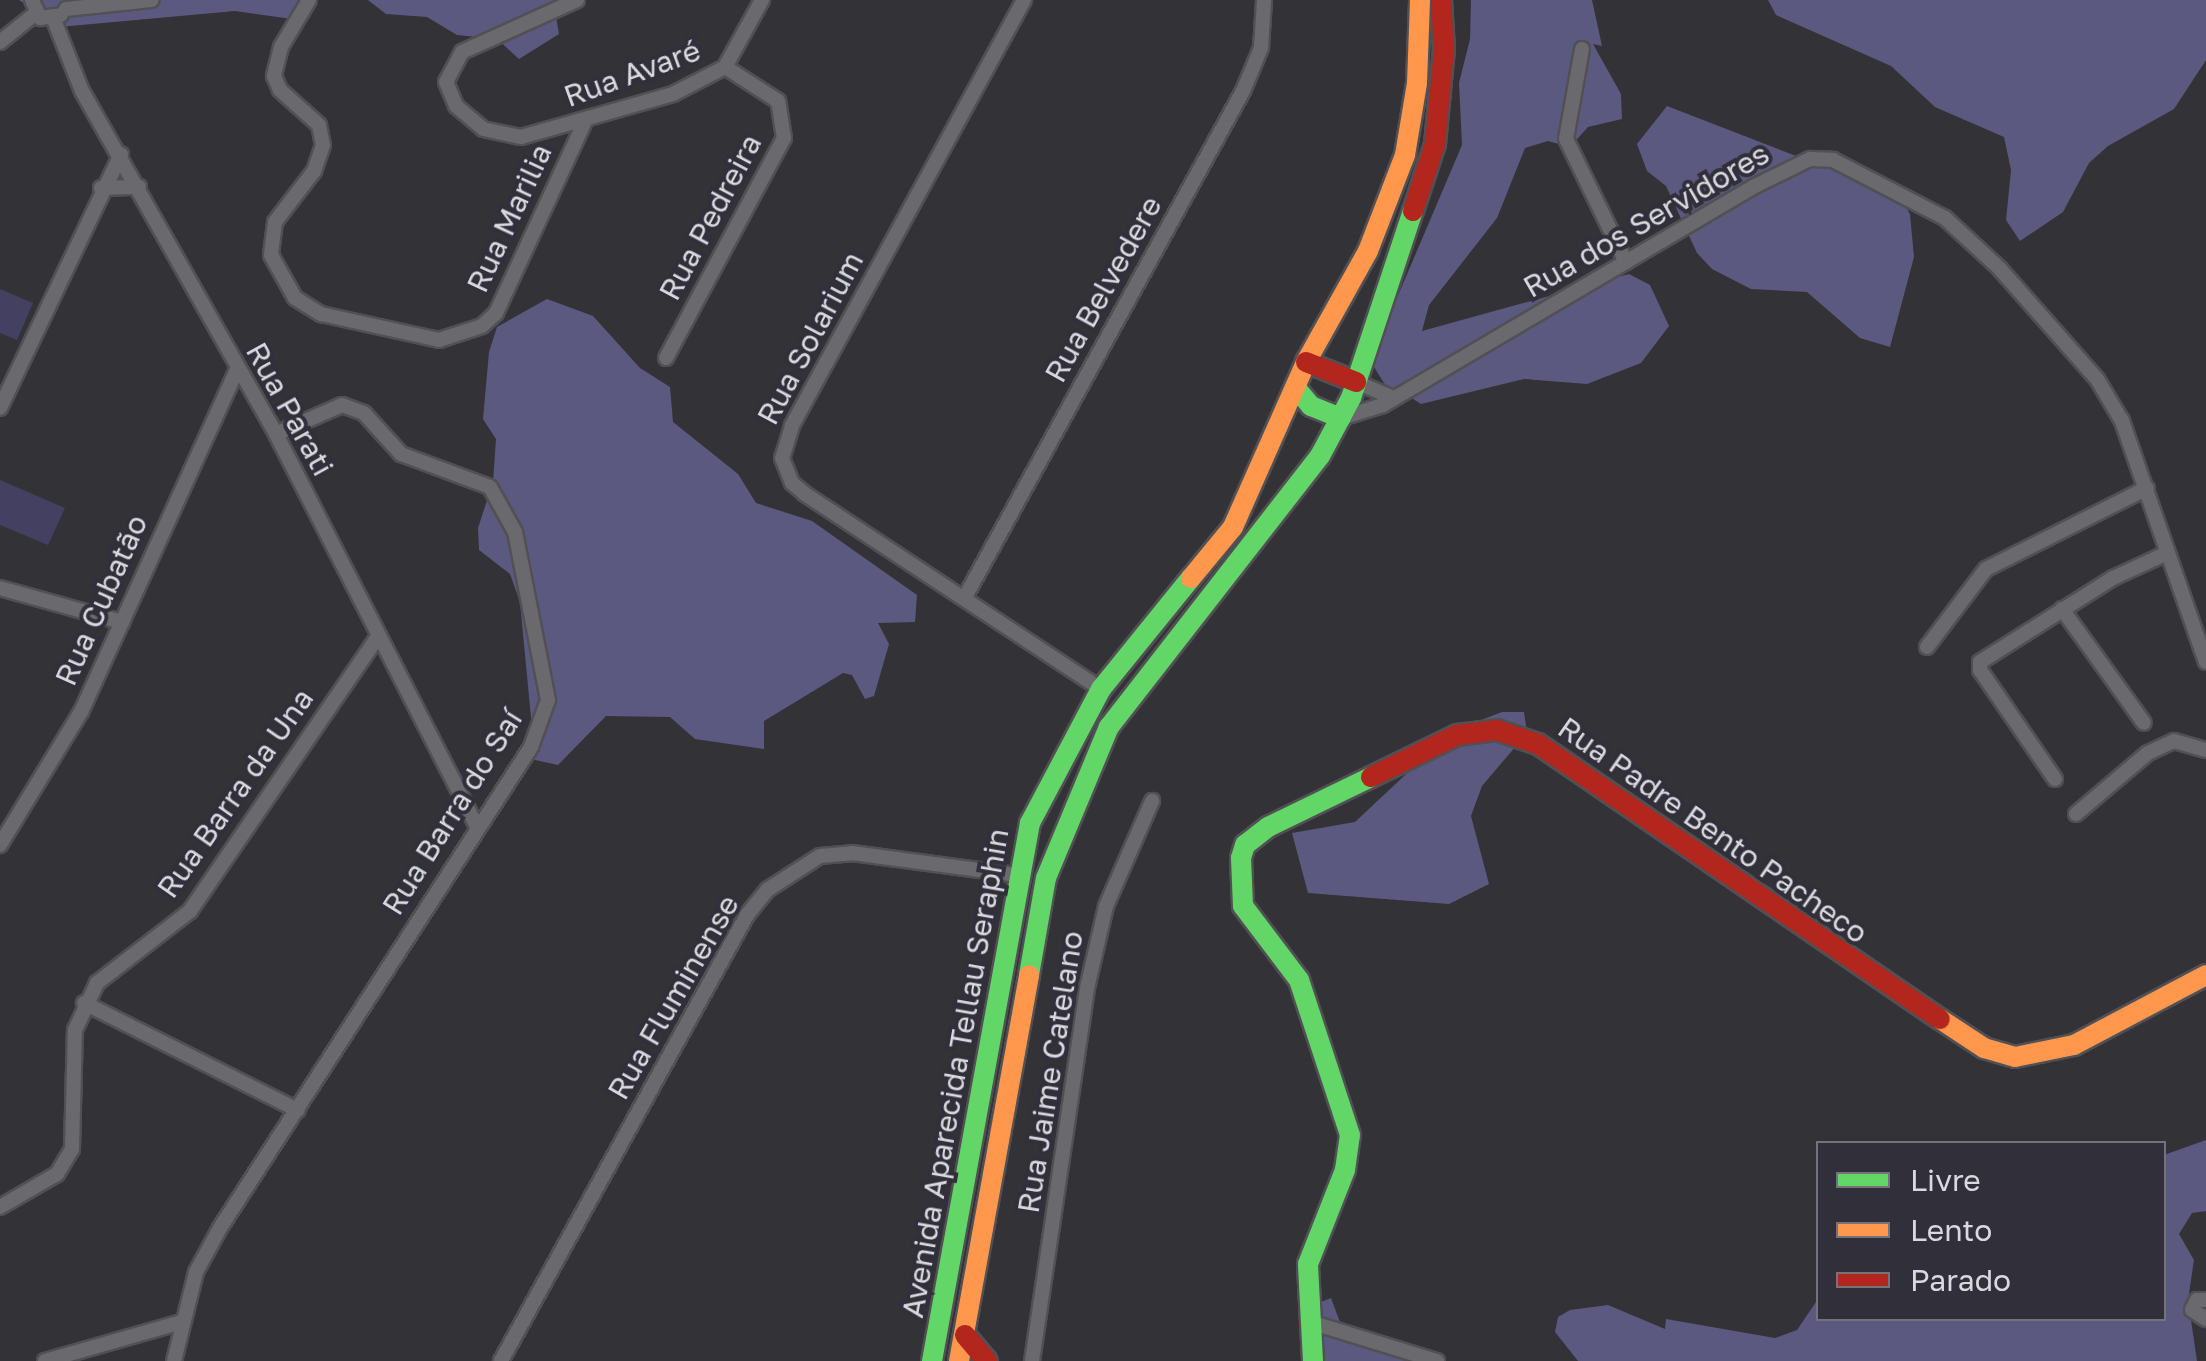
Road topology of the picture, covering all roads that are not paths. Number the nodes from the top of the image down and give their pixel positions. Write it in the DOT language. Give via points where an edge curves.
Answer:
graph roads {
  1 [pos="152,0"];
  2 [pos="309,0"];
  3 [pos="577,0"];
  4 [pos="762,0"];
  5 [pos="1024,0"];
  6 [pos="1264,0"];
  7 [pos="1420,0"];
  8 [pos="1441,0"];
  9 [pos="34,7"];
  10 [pos="62,10"];
  11 [pos="0,42"];
  12 [pos="1582,50"];
  13 [pos="725,68"];
  14 [pos="584,122"];
  15 [pos="121,154"];
  16 [pos="139,186"];
  17 [pos="101,188"];
  18 [pos="1626,262"];
  19 [pos="666,358"];
  20 [pos="1306,362"];
  21 [pos="236,370"];
  22 [pos="1356,382"];
  23 [pos="1295,387"];
  24 [pos="1392,396"];
  25 [pos="0,408"];
  26 [pos="1341,418"];
  27 [pos="276,434"];
  28 [pos="2147,488"];
  29 [pos="2168,554"];
  30 [pos="0,588"];
  31 [pos="965,598"];
  32 [pos="2062,609"];
  33 [pos="122,622"];
  34 [pos="376,639"];
  35 [pos="1927,646"];
  36 [pos="2206,662"];
  37 [pos="1101,688"];
  38 [pos="2144,723"];
  39 [pos="2206,750"];
  40 [pos="2055,780"];
  41 [pos="1152,800"];
  42 [pos="2076,814"];
  43 [pos="477,826"];
  44 [pos="0,844"];
  45 [pos="1016,875"];
  46 [pos="2206,974"];
  47 [pos="84,1004"];
  48 [pos="298,1110"];
  49 [pos="0,1207"];
  50 [pos="2206,1300"];
  51 [pos="2206,1319"];
  52 [pos="182,1322"];
  53 [pos="1310,1322"];
  54 [pos="965,1334"];
  55 [pos="46,1361"];
  56 [pos="174,1361"];
  57 [pos="502,1361"];
  58 [pos="932,1361"];
  59 [pos="959,1361"];
  60 [pos="988,1361"];
  61 [pos="1032,1361"];
  62 [pos="1313,1361"];
  63 [pos="1438,1361"];
  1 -- 10 [label="street"];
  2 -- 14 [label="street, Rua Marilia" via="280,47 274,76 280,90 319,125 324,145 314,171 274,222 270,255 294,298 321,314 438,340 482,326 512,280"];
  3 -- 14 [label="street, Rua Avaré" via="473,43 446,82 456,106 496,134 521,137"];
  4 -- 13 [label="street"];
  5 -- 31 [label="street, Rua Solarium" via="784,445 792,483"];
  6 -- 31 [label="street, Rua Belvedere" via="1262,48 1244,91"];
  7 -- 20 [label="main road, Avenida Aparecida Tellau Seraphin" via="1417,84 1395,186 1368,251"];
  8 -- 22 [label="main road, Avenida Aparecida Tellau Seraphin" via="1444,50 1435,144"];
  9 -- 10 [label="street"];
  9 -- 11 [label="street"];
  10 -- 15 [label="street, Rua Parati" via="82,91"];
  12 -- 18 [label="street" via="1566,139"];
  13 -- 14 [label="street, Rua Avaré" via="699,85"];
  13 -- 19 [label="street, Rua Pedreira" via="778,101 784,138"];
  15 -- 16 [label="street, Rua Parati"];
  15 -- 17 [label="street"];
  16 -- 17 [label="street"];
  16 -- 21 [label="street, Rua Parati"];
  17 -- 25 [label="street"];
  18 -- 24 [label="street, Rua dos Servidores"];
  18 -- 28 [label="street, Rua dos Servidores" via="1799,164 1823,158 1858,170 1945,218 2027,297 2097,378 2122,420"];
  20 -- 22 [label="main road"];
  20 -- 23 [label="main road, Avenida Aparecida Tellau Seraphin"];
  21 -- 27 [label="street, Rua Parati"];
  21 -- 33 [label="street, Rua Cubatão"];
  22 -- 24 [label="street"];
  22 -- 26 [label="main road, Avenida Aparecida Tellau Seraphin"];
  23 -- 26 [label="main road" via="1311,406"];
  23 -- 37 [label="main road, Avenida Aparecida Tellau Seraphin" via="1232,527"];
  24 -- 26 [label="street, Rua dos Servidores"];
  26 -- 54 [label="main road, Avenida Aparecida Tellau Seraphin" via="1244,560 1133,692 1066,819 1046,878"];
  27 -- 34 [label="street, Rua Parati"];
  27 -- 43 [label="street, Rua Barra do Saí" via="342,405 364,414 401,454 472,478 503,500 548,700 532,747"];
  28 -- 29 [label="street, Rua dos Servidores"];
  28 -- 35 [label="street" via="1986,568"];
  29 -- 32 [label="street"];
  29 -- 36 [label="street, Rua dos Servidores"];
  30 -- 33 [label="street"];
  31 -- 37 [label="street, Rua Solarium"];
  32 -- 38 [label="street"];
  32 -- 40 [label="street" via="1980,662"];
  33 -- 44 [label="street, Rua Cubatão" via="67,740"];
  34 -- 43 [label="street, Rua Parati"];
  34 -- 47 [label="street, Rua Barra da Una" via="190,910 97,983"];
  37 -- 45 [label="main road, Avenida Aparecida Tellau Seraphin" via="1030,823"];
  39 -- 42 [label="street" via="2174,741 2148,753"];
  41 -- 61 [label="street, Rua Jaime Catelano" via="1106,906 1088,984"];
  43 -- 48 [label="street, Rua Barra do Saí"];
  45 -- 57 [label="street, Rua Fluminense" via="852,853 820,856 767,890 747,914"];
  45 -- 58 [label="main road, Avenida Aparecida Tellau Seraphin"];
  46 -- 53 [label="main road, Rua Padre Bento Pacheco" via="2074,1045 2015,1057 1984,1048 1538,744 1498,730 1458,735 1268,827 1245,845 1241,858 1242,906 1299,980 1350,1135 1345,1170 1310,1251"];
  47 -- 48 [label="street"];
  47 -- 49 [label="street" via="76,1030 72,1149 57,1174"];
  48 -- 52 [label="street, Rua Barra do Saí" via="220,1228 196,1272"];
  50 -- 51 [label="street" via="2197,1300 2192,1310"];
  52 -- 55 [label="street"];
  52 -- 56 [label="street, Rua Barra do Saí"];
  53 -- 62 [label="main road, Rua Padre Bento Pacheco"];
  53 -- 63 [label="street"];
  54 -- 59 [label="main road, Avenida Aparecida Tellau Seraphin"];
  54 -- 60 [label="main road"];
}
